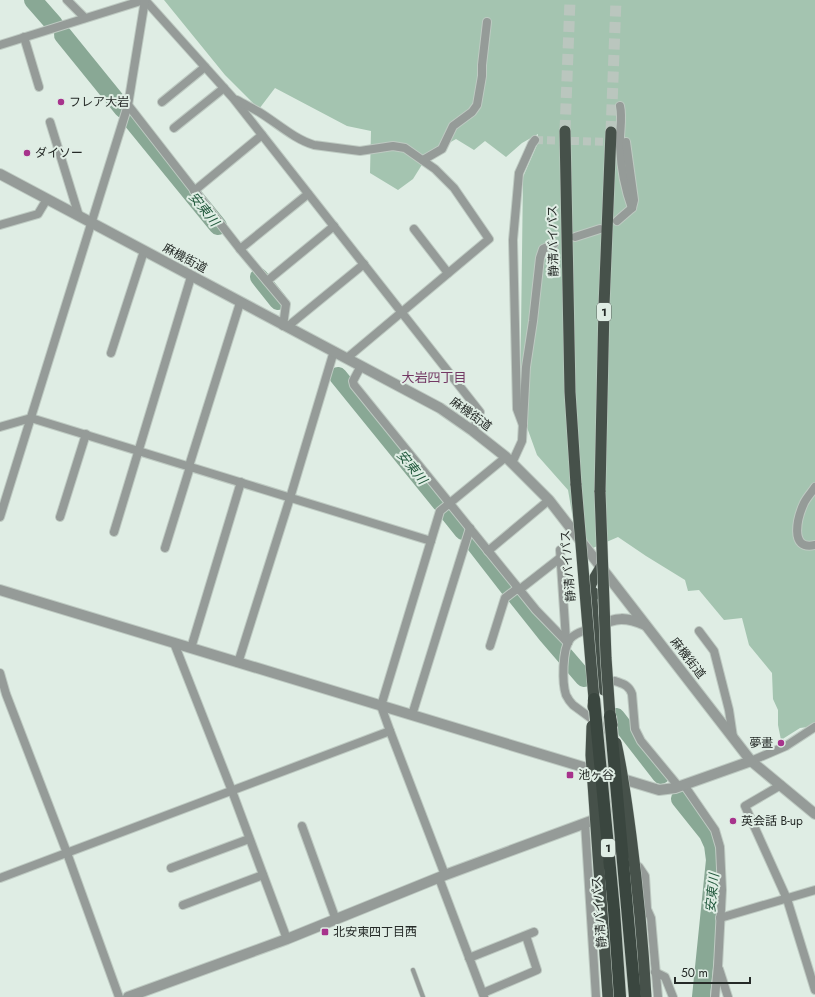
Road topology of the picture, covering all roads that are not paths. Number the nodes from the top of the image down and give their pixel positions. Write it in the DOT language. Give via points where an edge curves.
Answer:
graph roads {
  1 [pos="67,0"];
  2 [pos="144,0"];
  3 [pos="86,18"];
  4 [pos="487,22"];
  5 [pos="24,37"];
  6 [pos="0,45"];
  7 [pos="205,67"];
  8 [pos="39,87"];
  9 [pos="224,88"];
  10 [pos="233,98"];
  11 [pos="162,102"];
  12 [pos="128,105"];
  13 [pos="620,106"];
  14 [pos="50,122"];
  15 [pos="174,128"];
  16 [pos="565,131"];
  17 [pos="611,132"];
  18 [pos="262,135"];
  19 [pos="535,140"];
  20 [pos="626,142"];
  21 [pos="423,160"];
  22 [pos="0,174"];
  23 [pos="194,191"];
  24 [pos="308,194"];
  25 [pos="46,199"];
  26 [pos="632,208"];
  27 [pos="79,216"];
  28 [pos="617,221"];
  29 [pos="91,222"];
  30 [pos="0,225"];
  31 [pos="334,226"];
  32 [pos="600,228"];
  33 [pos="414,229"];
  34 [pos="575,237"];
  35 [pos="554,244"];
  36 [pos="240,249"];
  37 [pos="144,251"];
  38 [pos="364,264"];
  39 [pos="448,273"];
  40 [pos="191,276"];
  41 [pos="267,281"];
  42 [pos="240,303"];
  43 [pos="401,312"];
  44 [pos="285,326"];
  45 [pos="334,351"];
  46 [pos="111,353"];
  47 [pos="347,358"];
  48 [pos="361,366"];
  49 [pos="31,418"];
  50 [pos="523,425"];
  51 [pos="0,427"];
  52 [pos="473,431"];
  53 [pos="86,434"];
  54 [pos="139,451"];
  55 [pos="509,460"];
  56 [pos="190,467"];
  57 [pos="241,482"];
  58 [pos="815,487"];
  59 [pos="290,498"];
  60 [pos="549,500"];
  61 [pos="449,503"];
  62 [pos="0,517"];
  63 [pos="60,517"];
  64 [pos="470,528"];
  65 [pos="114,532"];
  66 [pos="431,541"];
  67 [pos="815,545"];
  68 [pos="165,548"];
  69 [pos="488,551"];
  70 [pos="603,570"];
  71 [pos="518,589"];
  72 [pos="0,590"];
  73 [pos="645,625"];
  74 [pos="590,629"];
  75 [pos="699,631"];
  76 [pos="174,643"];
  77 [pos="567,643"];
  78 [pos="490,646"];
  79 [pos="191,648"];
  80 [pos="238,663"];
  81 [pos="0,673"];
  82 [pos="614,681"];
  83 [pos="594,699"];
  84 [pos="382,706"];
  85 [pos="412,715"];
  86 [pos="610,716"];
  87 [pos="594,721"];
  88 [pos="815,727"];
  89 [pos="390,731"];
  90 [pos="611,733"];
  91 [pos="732,737"];
  92 [pos="751,761"];
  93 [pos="599,772"];
  94 [pos="617,778"];
  95 [pos="781,785"];
  96 [pos="681,786"];
  97 [pos="232,791"];
  98 [pos="620,800"];
  99 [pos="603,812"];
  100 [pos="815,814"];
  101 [pos="585,823"];
  102 [pos="302,826"];
  103 [pos="250,839"];
  104 [pos="68,853"];
  105 [pos="625,858"];
  106 [pos="171,868"];
  107 [pos="263,875"];
  108 [pos="442,877"];
  109 [pos="0,878"];
  110 [pos="815,890"];
  111 [pos="787,899"];
  112 [pos="183,905"];
  113 [pos="720,918"];
  114 [pos="336,920"];
  115 [pos="534,932"];
  116 [pos="526,936"];
  117 [pos="287,939"];
  118 [pos="470,958"];
  119 [pos="718,966"];
  120 [pos="413,970"];
  121 [pos="656,972"];
  122 [pos="815,990"];
  123 [pos="483,995"];
  124 [pos="119,997"];
  125 [pos="128,997"];
  126 [pos="423,997"];
  127 [pos="596,997"];
  128 [pos="608,997"];
  129 [pos="619,997"];
  130 [pos="635,997"];
  131 [pos="646,997"];
  132 [pos="658,997"];
  133 [pos="673,997"];
  134 [pos="715,997"];
  135 [pos="728,997"];
  1 -- 3 [label="street"];
  2 -- 3 [label="street"];
  2 -- 7 [label="street"];
  2 -- 12 [label="street"];
  3 -- 5 [label="street"];
  4 -- 21 [label="street" via="477,105 453,126 442,149"];
  5 -- 6 [label="street"];
  5 -- 8 [label="street"];
  7 -- 9 [label="street"];
  7 -- 11 [label="street"];
  9 -- 10 [label="street"];
  9 -- 15 [label="street"];
  10 -- 18 [label="street"];
  10 -- 21 [label="street" via="307,143 360,151 393,146 405,148"];
  12 -- 23 [label="street"];
  12 -- 29 [label="street"];
  13 -- 26 [label="street" via="620,148 627,194"];
  14 -- 27 [label="street"];
  16 -- 83 [label="highway, 静清バイパス / 1, bridge" via="570,392"];
  17 -- 86 [label="highway, 1, bridge" via="600,492"];
  18 -- 23 [label="street"];
  18 -- 24 [label="street"];
  19 -- 50 [label="street" via="519,173 513,240 517,408"];
  20 -- 26 [label="street" via="634,200"];
  21 -- 39 [label="street" via="454,188 489,239"];
  22 -- 25 [label="street, 麻機街道"];
  23 -- 36 [label="street"];
  24 -- 31 [label="street"];
  24 -- 36 [label="street"];
  25 -- 27 [label="street, 麻機街道"];
  25 -- 30 [label="street" via="38,214"];
  26 -- 28 [label="street"];
  27 -- 29 [label="street, 麻機街道"];
  29 -- 37 [label="street, 麻機街道"];
  29 -- 49 [label="street"];
  31 -- 38 [label="street"];
  31 -- 41 [label="street"];
  32 -- 34 [label="street"];
  33 -- 39 [label="street"];
  35 -- 50 [label="street" via="543,249 540,258 526,367"];
  36 -- 41 [label="street"];
  37 -- 40 [label="street, 麻機街道"];
  37 -- 46 [label="street"];
  38 -- 43 [label="street"];
  38 -- 44 [label="street"];
  39 -- 43 [label="street"];
  40 -- 42 [label="street, 麻機街道"];
  40 -- 54 [label="street"];
  41 -- 44 [label="street" via="286,304"];
  42 -- 44 [label="street, 麻機街道"];
  42 -- 56 [label="street"];
  43 -- 47 [label="street"];
  43 -- 52 [label="street" via="480,412"];
  44 -- 45 [label="street, 麻機街道"];
  45 -- 47 [label="street, 麻機街道"];
  45 -- 59 [label="street"];
  47 -- 48 [label="street, 麻機街道"];
  48 -- 52 [label="street, 麻機街道" via="440,408"];
  48 -- 61 [label="street" via="353,382 354,386"];
  49 -- 51 [label="street"];
  49 -- 53 [label="street"];
  49 -- 62 [label="street"];
  50 -- 55 [label="street" via="522,441"];
  52 -- 55 [label="street, 麻機街道"];
  53 -- 54 [label="street"];
  53 -- 63 [label="street"];
  54 -- 56 [label="street"];
  54 -- 65 [label="street"];
  55 -- 60 [label="street, 麻機街道"];
  55 -- 61 [label="street"];
  56 -- 57 [label="street"];
  56 -- 68 [label="street"];
  57 -- 59 [label="street"];
  57 -- 79 [label="street"];
  58 -- 67 [label="street" via="805,502 796,526 797,537 802,543"];
  59 -- 66 [label="street"];
  59 -- 80 [label="street"];
  60 -- 69 [label="street"];
  60 -- 70 [label="street, 麻機街道"];
  61 -- 64 [label="street"];
  61 -- 66 [label="street" via="440,511"];
  64 -- 69 [label="street"];
  64 -- 85 [label="street"];
  66 -- 84 [label="street"];
  69 -- 71 [label="street"];
  70 -- 73 [label="street, 麻機街道"];
  70 -- 74 [label="highway, 1" via="592,599"];
  71 -- 77 [label="street"];
  71 -- 77 [label="street" via="560,554"];
  71 -- 78 [label="street" via="505,598"];
  72 -- 76 [label="street"];
  73 -- 74 [label="street" via="622,618"];
  73 -- 91 [label="street, 麻機街道"];
  74 -- 77 [label="street" via="576,634"];
  74 -- 87 [label="highway, 1"];
  74 -- 90 [label="highway, 1"];
  75 -- 91 [label="street" via="714,650 729,710"];
  76 -- 79 [label="street"];
  76 -- 97 [label="street"];
  77 -- 87 [label="street" via="564,666 566,693 569,701"];
  79 -- 80 [label="street"];
  80 -- 84 [label="street"];
  81 -- 104 [label="street"];
  82 -- 96 [label="street" via="630,689 635,729 640,741"];
  83 -- 128 [label="highway, 1, bridge" via="591,755"];
  83 -- 129 [label="highway, 静清バイパス / 1, bridge" via="614,910"];
  84 -- 85 [label="street"];
  84 -- 89 [label="street"];
  85 -- 93 [label="street"];
  86 -- 130 [label="highway, 1, bridge"];
  86 -- 131 [label="highway, 1, bridge" via="623,773 635,864 644,948"];
  87 -- 90 [label="street"];
  87 -- 93 [label="highway, 1"];
  88 -- 92 [label="street" via="786,746"];
  89 -- 97 [label="street"];
  89 -- 108 [label="street"];
  90 -- 94 [label="highway, 1"];
  91 -- 92 [label="street, 麻機街道"];
  92 -- 95 [label="street, 麻機街道"];
  92 -- 96 [label="street"];
  93 -- 94 [label="street"];
  93 -- 99 [label="highway, 1"];
  94 -- 96 [label="street" via="659,790"];
  94 -- 98 [label="highway, 1"];
  95 -- 100 [label="street, 麻機街道"];
  95 -- 111 [label="street" via="745,806"];
  96 -- 113 [label="street" via="715,830 720,847"];
  97 -- 103 [label="street"];
  97 -- 104 [label="street"];
  98 -- 99 [label="street"];
  98 -- 105 [label="highway, 1"];
  99 -- 101 [label="street"];
  99 -- 129 [label="highway, 1"];
  101 -- 108 [label="street"];
  101 -- 127 [label="street"];
  102 -- 114 [label="street"];
  103 -- 106 [label="street"];
  103 -- 107 [label="street"];
  104 -- 109 [label="street"];
  104 -- 124 [label="street"];
  105 -- 121 [label="street" via="639,867 644,876"];
  105 -- 130 [label="highway, 1"];
  107 -- 112 [label="street"];
  107 -- 117 [label="street"];
  108 -- 114 [label="street"];
  108 -- 118 [label="street"];
  110 -- 111 [label="street"];
  111 -- 113 [label="street"];
  111 -- 122 [label="street"];
  113 -- 119 [label="street"];
  114 -- 117 [label="street"];
  115 -- 116 [label="street"];
  116 -- 118 [label="street"];
  116 -- 123 [label="street" via="537,970"];
  117 -- 125 [label="street"];
  118 -- 123 [label="street"];
  119 -- 134 [label="street"];
  119 -- 135 [label="street"];
  120 -- 126 [label="lane"];
  121 -- 132 [label="street"];
  121 -- 133 [label="street" via="665,976"];
}
